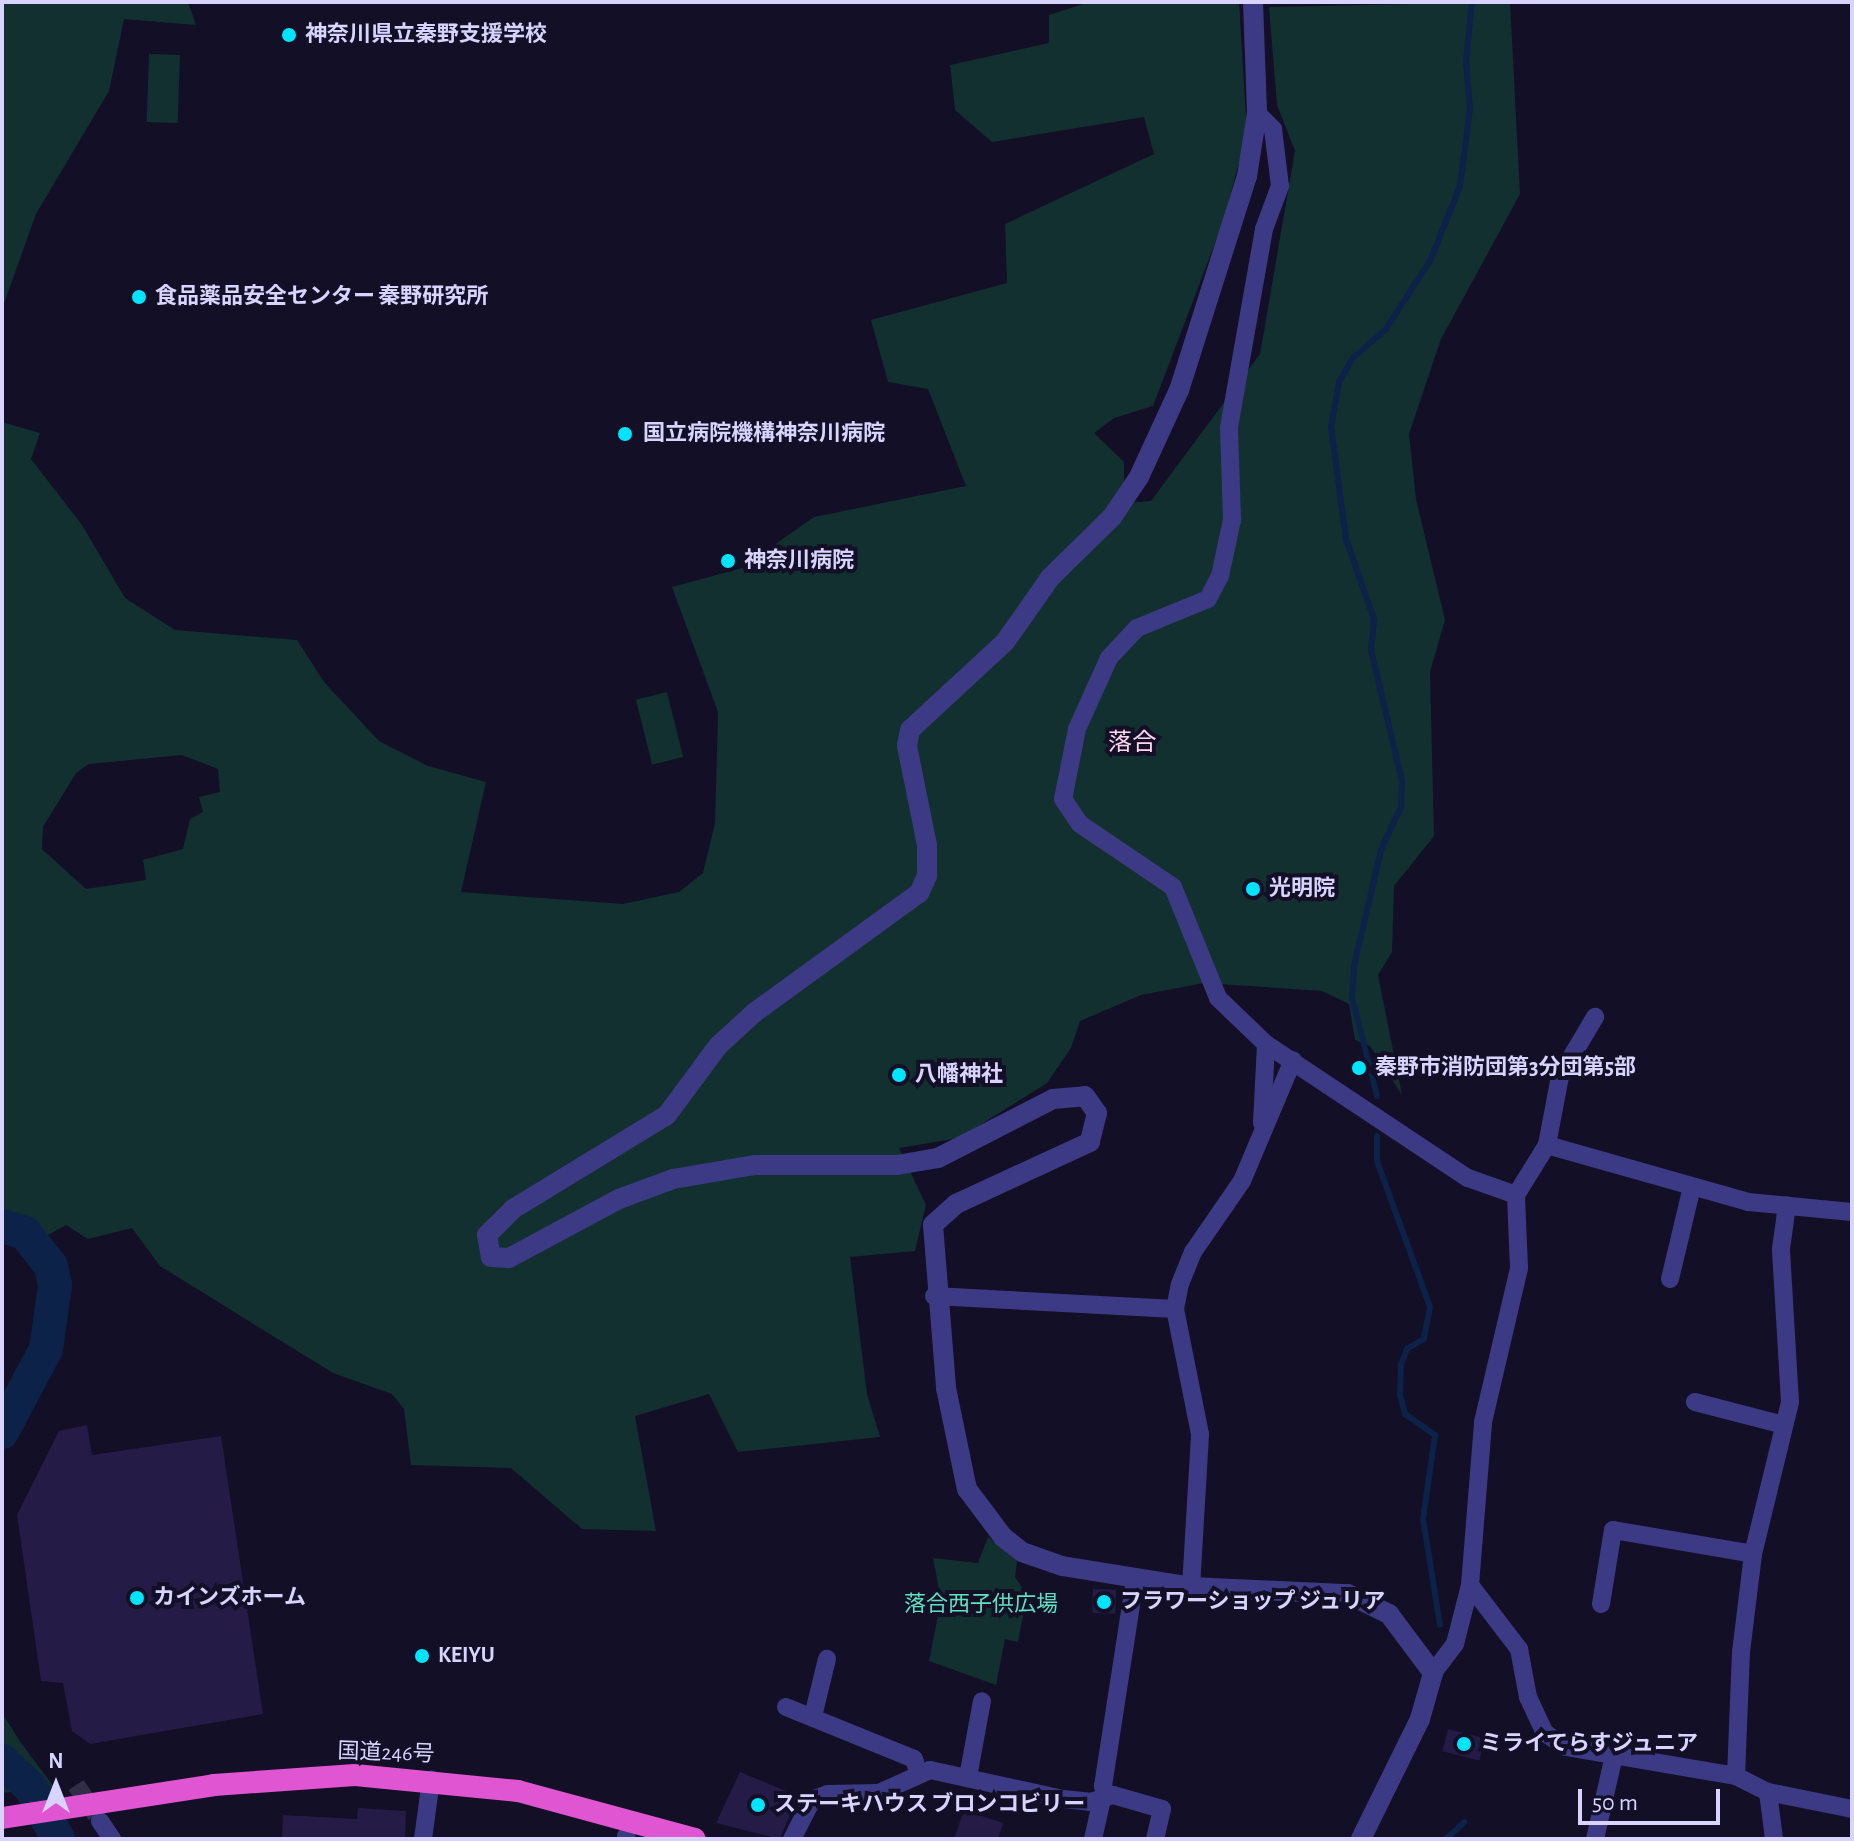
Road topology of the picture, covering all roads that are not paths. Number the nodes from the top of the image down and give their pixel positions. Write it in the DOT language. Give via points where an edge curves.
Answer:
graph roads {
  1 [pos="1253,2"];
  2 [pos="1257,113"];
  3 [pos="1595,1017"];
  4 [pos="1266,1044"];
  5 [pos="1293,1060"];
  6 [pos="1262,1129"];
  7 [pos="1547,1145"];
  8 [pos="1692,1187"];
  9 [pos="1516,1195"];
  10 [pos="1787,1205"];
  11 [pos="1852,1212"];
  12 [pos="1670,1279"];
  13 [pos="934,1296"];
  14 [pos="1175,1309"];
  15 [pos="1695,1402"];
  16 [pos="1784,1425"];
  17 [pos="1753,1554"];
  18 [pos="1135,1579"];
  19 [pos="1470,1585"];
  20 [pos="1191,1587"];
  21 [pos="1601,1604"];
  22 [pos="827,1659"];
  23 [pos="1433,1673"];
  24 [pos="982,1701"];
  25 [pos="786,1707"];
  26 [pos="813,1716"];
  27 [pos="1613,1760"];
  28 [pos="918,1771"];
  29 [pos="1736,1776"];
  30 [pos="968,1777"];
  31 [pos="431,1780"];
  32 [pos="1768,1792"];
  33 [pos="1105,1798"];
  34 [pos="1852,1809"];
  35 [pos="7,1817"];
  36 [pos="100,1821"];
  37 [pos="112,1839"];
  38 [pos="423,1839"];
  39 [pos="695,1839"];
  40 [pos="792,1839"];
  41 [pos="1093,1839"];
  42 [pos="1155,1839"];
  43 [pos="1361,1839"];
  44 [pos="1595,1839"];
  45 [pos="1774,1839"];
  1 -- 2 [label="street"];
  2 -- 4 [label="street" via="1273,129 1280,186 1264,229 1229,428 1232,520 1220,576 1208,599 1137,628 1109,658 1077,729 1063,799 1080,824 1173,887 1218,998"];
  2 -- 13 [label="street" via="1247,176 1211,294 1179,390 1139,477 1112,517 1050,578 1005,642 910,730 907,746 927,845 927,876 919,893 754,1013 718,1046 667,1115 513,1209 487,1235 491,1257 509,1258 619,1199 673,1179 731,1167 897,1165 938,1158 1053,1099 1085,1096 1097,1113 1090,1142 956,1204 933,1225"];
  3 -- 7 [label="street" via="1560,1076"];
  4 -- 5 [label="street"];
  4 -- 6 [label="street"];
  5 -- 6 [label="street"];
  5 -- 9 [label="street" via="1468,1178"];
  6 -- 14 [label="street" via="1242,1181 1193,1252"];
  7 -- 8 [label="street"];
  7 -- 9 [label="street"];
  8 -- 10 [label="street"];
  8 -- 12 [label="street"];
  9 -- 19 [label="street" via="1519,1268 1483,1422"];
  10 -- 11 [label="street"];
  10 -- 16 [label="street" via="1781,1249 1790,1402"];
  13 -- 14 [label="street"];
  13 -- 18 [label="street" via="952,1431 981,1514 1022,1552"];
  14 -- 20 [label="street" via="1200,1434"];
  15 -- 16 [label="street"];
  16 -- 17 [label="street"];
  17 -- 21 [label="street" via="1614,1521"];
  17 -- 29 [label="street" via="1740,1667"];
  18 -- 20 [label="street"];
  18 -- 33 [label="street"];
  19 -- 23 [label="street" via="1455,1644"];
  19 -- 27 [label="street" via="1519,1649 1528,1697 1545,1733 1566,1747"];
  20 -- 23 [label="street" via="1348,1594 1389,1614"];
  22 -- 26 [label="street"];
  23 -- 43 [label="street" via="1420,1719"];
  24 -- 30 [label="street"];
  25 -- 26 [label="street"];
  26 -- 28 [label="street" via="914,1759"];
  27 -- 29 [label="street"];
  27 -- 44 [label="street"];
  28 -- 30 [label="street"];
  28 -- 40 [label="street" via="879,1793 828,1794 812,1800"];
  29 -- 32 [label="street"];
  30 -- 33 [label="street" via="1063,1799"];
  31 -- 35 [label="highway, 国道246号" via="355,1775 275,1779"];
  31 -- 38 [label="street"];
  31 -- 39 [label="highway, 国道246号" via="584,1805"];
  32 -- 34 [label="street"];
  32 -- 45 [label="street"];
  33 -- 41 [label="street"];
  33 -- 42 [label="street" via="1162,1809"];
  36 -- 37 [label="street"];
}
